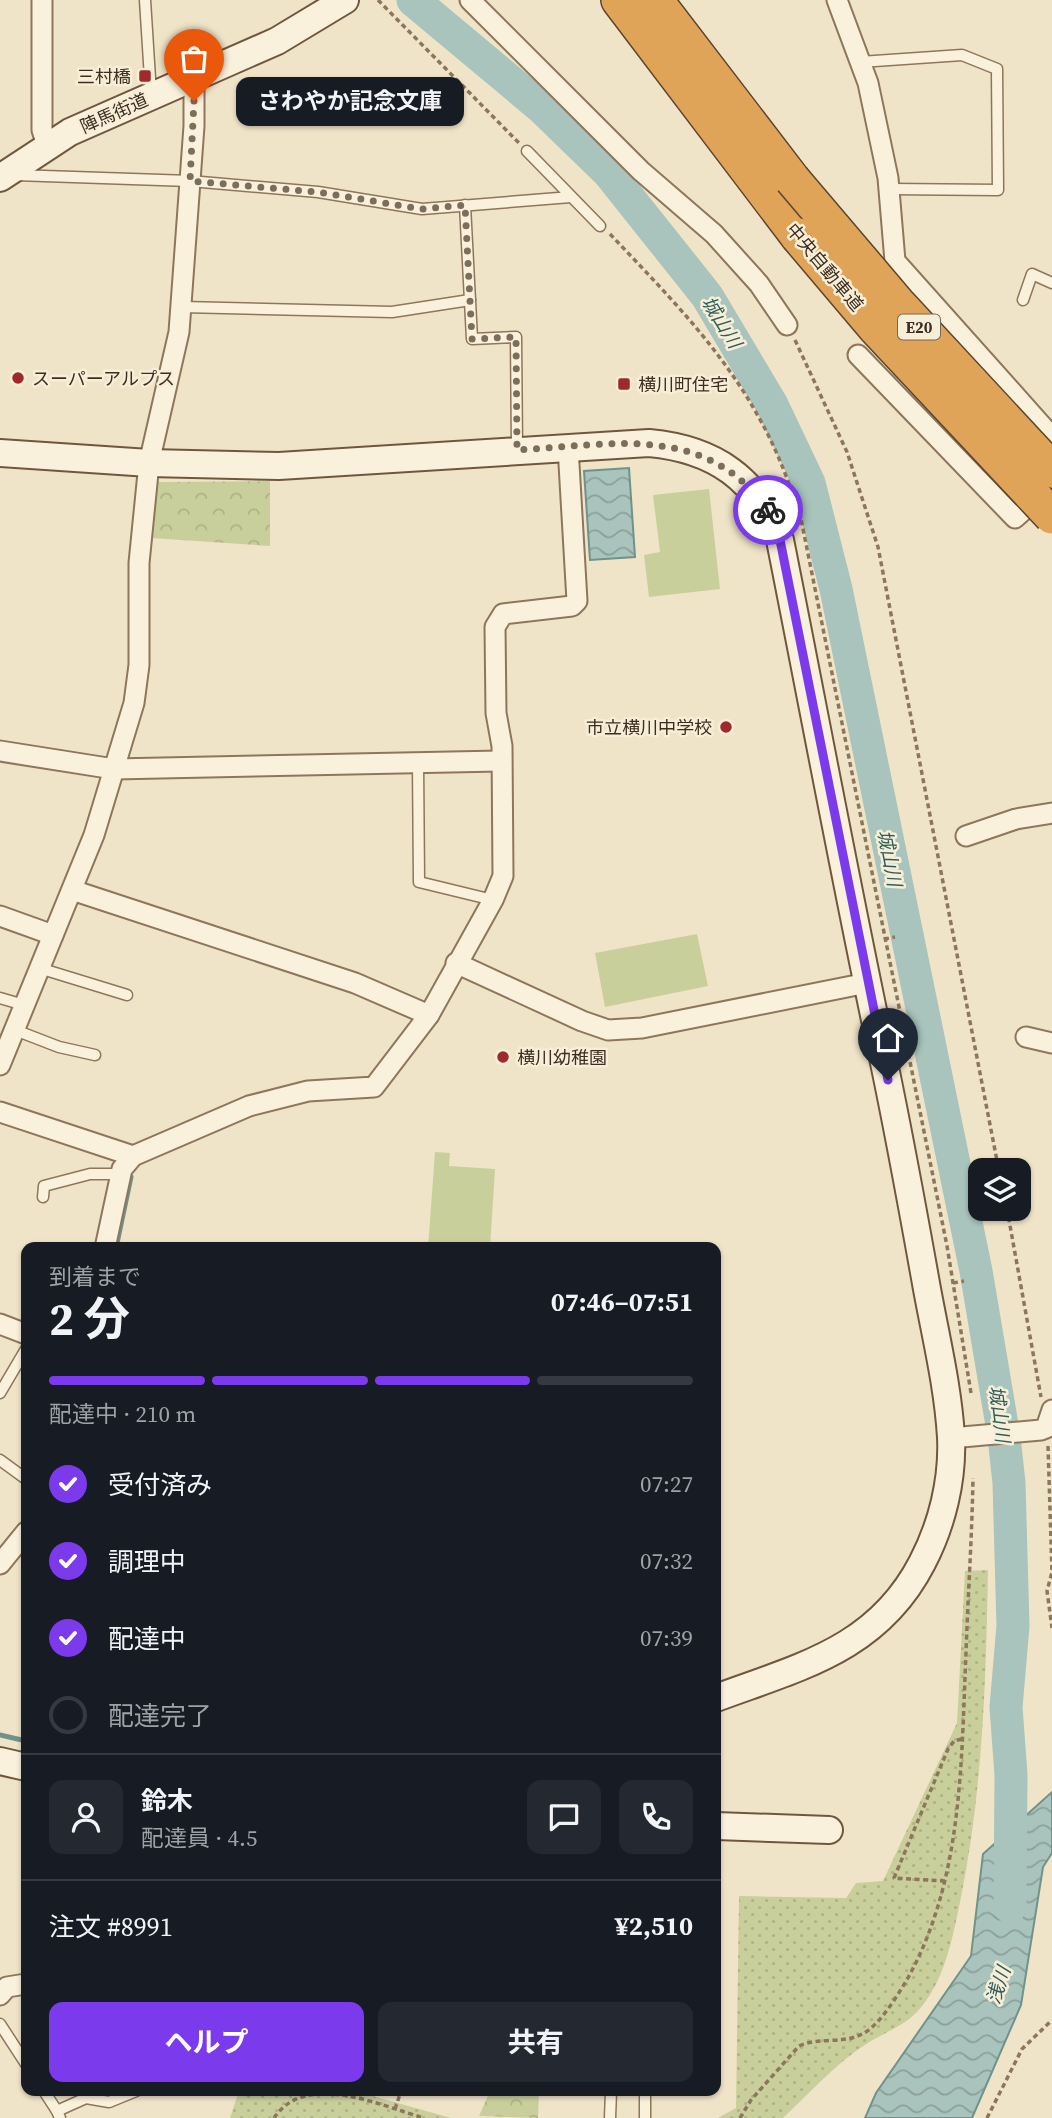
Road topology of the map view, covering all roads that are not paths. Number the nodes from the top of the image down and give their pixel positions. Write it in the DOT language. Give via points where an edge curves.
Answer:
graph roads {
  1 [pos="42,0"];
  2 [pos="145,0"];
  3 [pos="345,0"];
  4 [pos="470,0"];
  5 [pos="619,0"];
  6 [pos="655,0"];
  7 [pos="837,0"];
  8 [pos="860,62"];
  9 [pos="194,76"];
  10 [pos="151,96"];
  11 [pos="47,145"];
  12 [pos="527,150"];
  13 [pos="1,175"];
  14 [pos="190,181"];
  15 [pos="889,189"];
  16 [pos="572,197"];
  17 [pos="465,205"];
  18 [pos="600,226"];
  19 [pos="1052,283"];
  20 [pos="470,300"];
  21 [pos="1023,300"];
  22 [pos="182,307"];
  23 [pos="787,325"];
  24 [pos="858,355"];
  25 [pos="1052,437"];
  26 [pos="568,447"];
  27 [pos="517,450"];
  28 [pos="0,453"];
  29 [pos="149,463"];
  30 [pos="1052,470"];
  31 [pos="1052,485"];
  32 [pos="1052,516"];
  33 [pos="0,751"];
  34 [pos="500,761"];
  35 [pos="418,763"];
  36 [pos="114,769"];
  37 [pos="1052,813"];
  38 [pos="966,836"];
  39 [pos="72,890"];
  40 [pos="492,900"];
  41 [pos="0,916"];
  42 [pos="53,935"];
  43 [pos="456,963"];
  44 [pos="39,968"];
  45 [pos="867,983"];
  46 [pos="127,995"];
  47 [pos="0,998"];
  48 [pos="24,1005"];
  49 [pos="429,1015"];
  50 [pos="15,1030"];
  51 [pos="1026,1037"];
  52 [pos="1052,1043"];
  53 [pos="95,1055"];
  54 [pos="0,1065"];
  55 [pos="0,1112"];
  56 [pos="133,1156"];
  57 [pos="121,1174"];
  58 [pos="43,1197"];
  59 [pos="107,1242"];
  60 [pos="0,1324"];
  61 [pos="21,1332"];
  62 [pos="21,1357"];
  63 [pos="0,1393"];
  64 [pos="1048,1425"];
  65 [pos="963,1437"];
  66 [pos="0,1460"];
  67 [pos="21,1475"];
  68 [pos="21,1538"];
  69 [pos="0,1564"];
  70 [pos="721,1696"];
  71 [pos="0,1761"];
  72 [pos="21,1765"];
  73 [pos="721,1826"];
  74 [pos="829,1830"];
  75 [pos="21,1985"];
  76 [pos="0,1995"];
  77 [pos="0,2024"];
  78 [pos="21,2056"];
  79 [pos="47,2096"];
  80 [pos="124,2096"];
  81 [pos="611,2096"];
  82 [pos="645,2096"];
  83 [pos="58,2115"];
  84 [pos="610,2118"];
  85 [pos="645,2118"];
  1 -- 11 [label="street" via="42,130"];
  2 -- 10 [label="lane"];
  3 -- 9 [label="street, 陣馬街道" via="277,41"];
  4 -- 23 [label="street" via="641,172 714,234 759,284"];
  5 -- 32 [label="highway, 中央自動車道 / E20, bridge" via="798,236 884,337"];
  6 -- 30 [label="highway, 中央自動車道 / E20, bridge" via="792,179 899,305"];
  7 -- 8 [label="street"];
  8 -- 15 [label="street"];
  8 -- 15 [label="lane" via="962,55 997,69 998,190"];
  9 -- 10 [label="street, 陣馬街道"];
  9 -- 14 [label="street"];
  10 -- 11 [label="street, 陣馬街道"];
  11 -- 13 [label="street, 陣馬街道"];
  12 -- 16 [label="lane"];
  13 -- 14 [label="lane"];
  14 -- 17 [label="lane" via="317,192 422,209"];
  14 -- 22 [label="street"];
  15 -- 25 [label="street" via="894,261"];
  16 -- 17 [label="lane"];
  16 -- 18 [label="lane"];
  17 -- 20 [label="lane"];
  19 -- 21 [label="lane" via="1032,274"];
  20 -- 22 [label="lane" via="392,312"];
  20 -- 27 [label="lane" via="472,339 516,337"];
  22 -- 29 [label="street" via="174,362"];
  24 -- 31 [label="street" via="1015,518"];
  26 -- 27 [label="street"];
  26 -- 34 [label="street" via="576,601 572,606 503,614 495,627"];
  26 -- 45 [label="street" via="649,443 689,450 744,480 770,513 780,540"];
  27 -- 29 [label="street" via="279,466"];
  28 -- 29 [label="street"];
  29 -- 36 [label="street" via="139,563 139,666 134,703"];
  33 -- 36 [label="street"];
  34 -- 35 [label="street"];
  34 -- 40 [label="street" via="503,876"];
  35 -- 36 [label="street"];
  35 -- 40 [label="lane" via="419,882"];
  36 -- 39 [label="street"];
  37 -- 38 [label="street" via="1016,819"];
  39 -- 42 [label="street"];
  39 -- 49 [label="street" via="355,982"];
  40 -- 43 [label="street"];
  41 -- 42 [label="street"];
  42 -- 44 [label="street"];
  43 -- 45 [label="street" via="608,1030 642,1028"];
  43 -- 49 [label="street"];
  44 -- 46 [label="lane"];
  44 -- 48 [label="street"];
  45 -- 65 [label="street" via="945,1388"];
  47 -- 48 [label="lane"];
  48 -- 50 [label="street"];
  49 -- 56 [label="street" via="374,1087 309,1091 249,1106"];
  50 -- 53 [label="lane"];
  50 -- 54 [label="street"];
  51 -- 52 [label="street"];
  55 -- 56 [label="street"];
  56 -- 57 [label="street"];
  57 -- 58 [label="lane" via="90,1174 44,1186"];
  57 -- 59 [label="street"];
  60 -- 61 [label="street"];
  62 -- 63 [label="lane"];
  64 -- 65 [label="street"];
  65 -- 70 [label="street" via="941,1518 922,1564 903,1593 863,1635 842,1649 811,1665"];
  66 -- 67 [label="lane"];
  68 -- 69 [label="street"];
  71 -- 72 [label="street"];
  73 -- 74 [label="street"];
  75 -- 76 [label="street" via="7,1987"];
  77 -- 78 [label="lane"];
  79 -- 83 [label="lane"];
  80 -- 83 [label="lane" via="109,2102 86,2098"];
  81 -- 84 [label="lane"];
  82 -- 85 [label="lane"];
}
